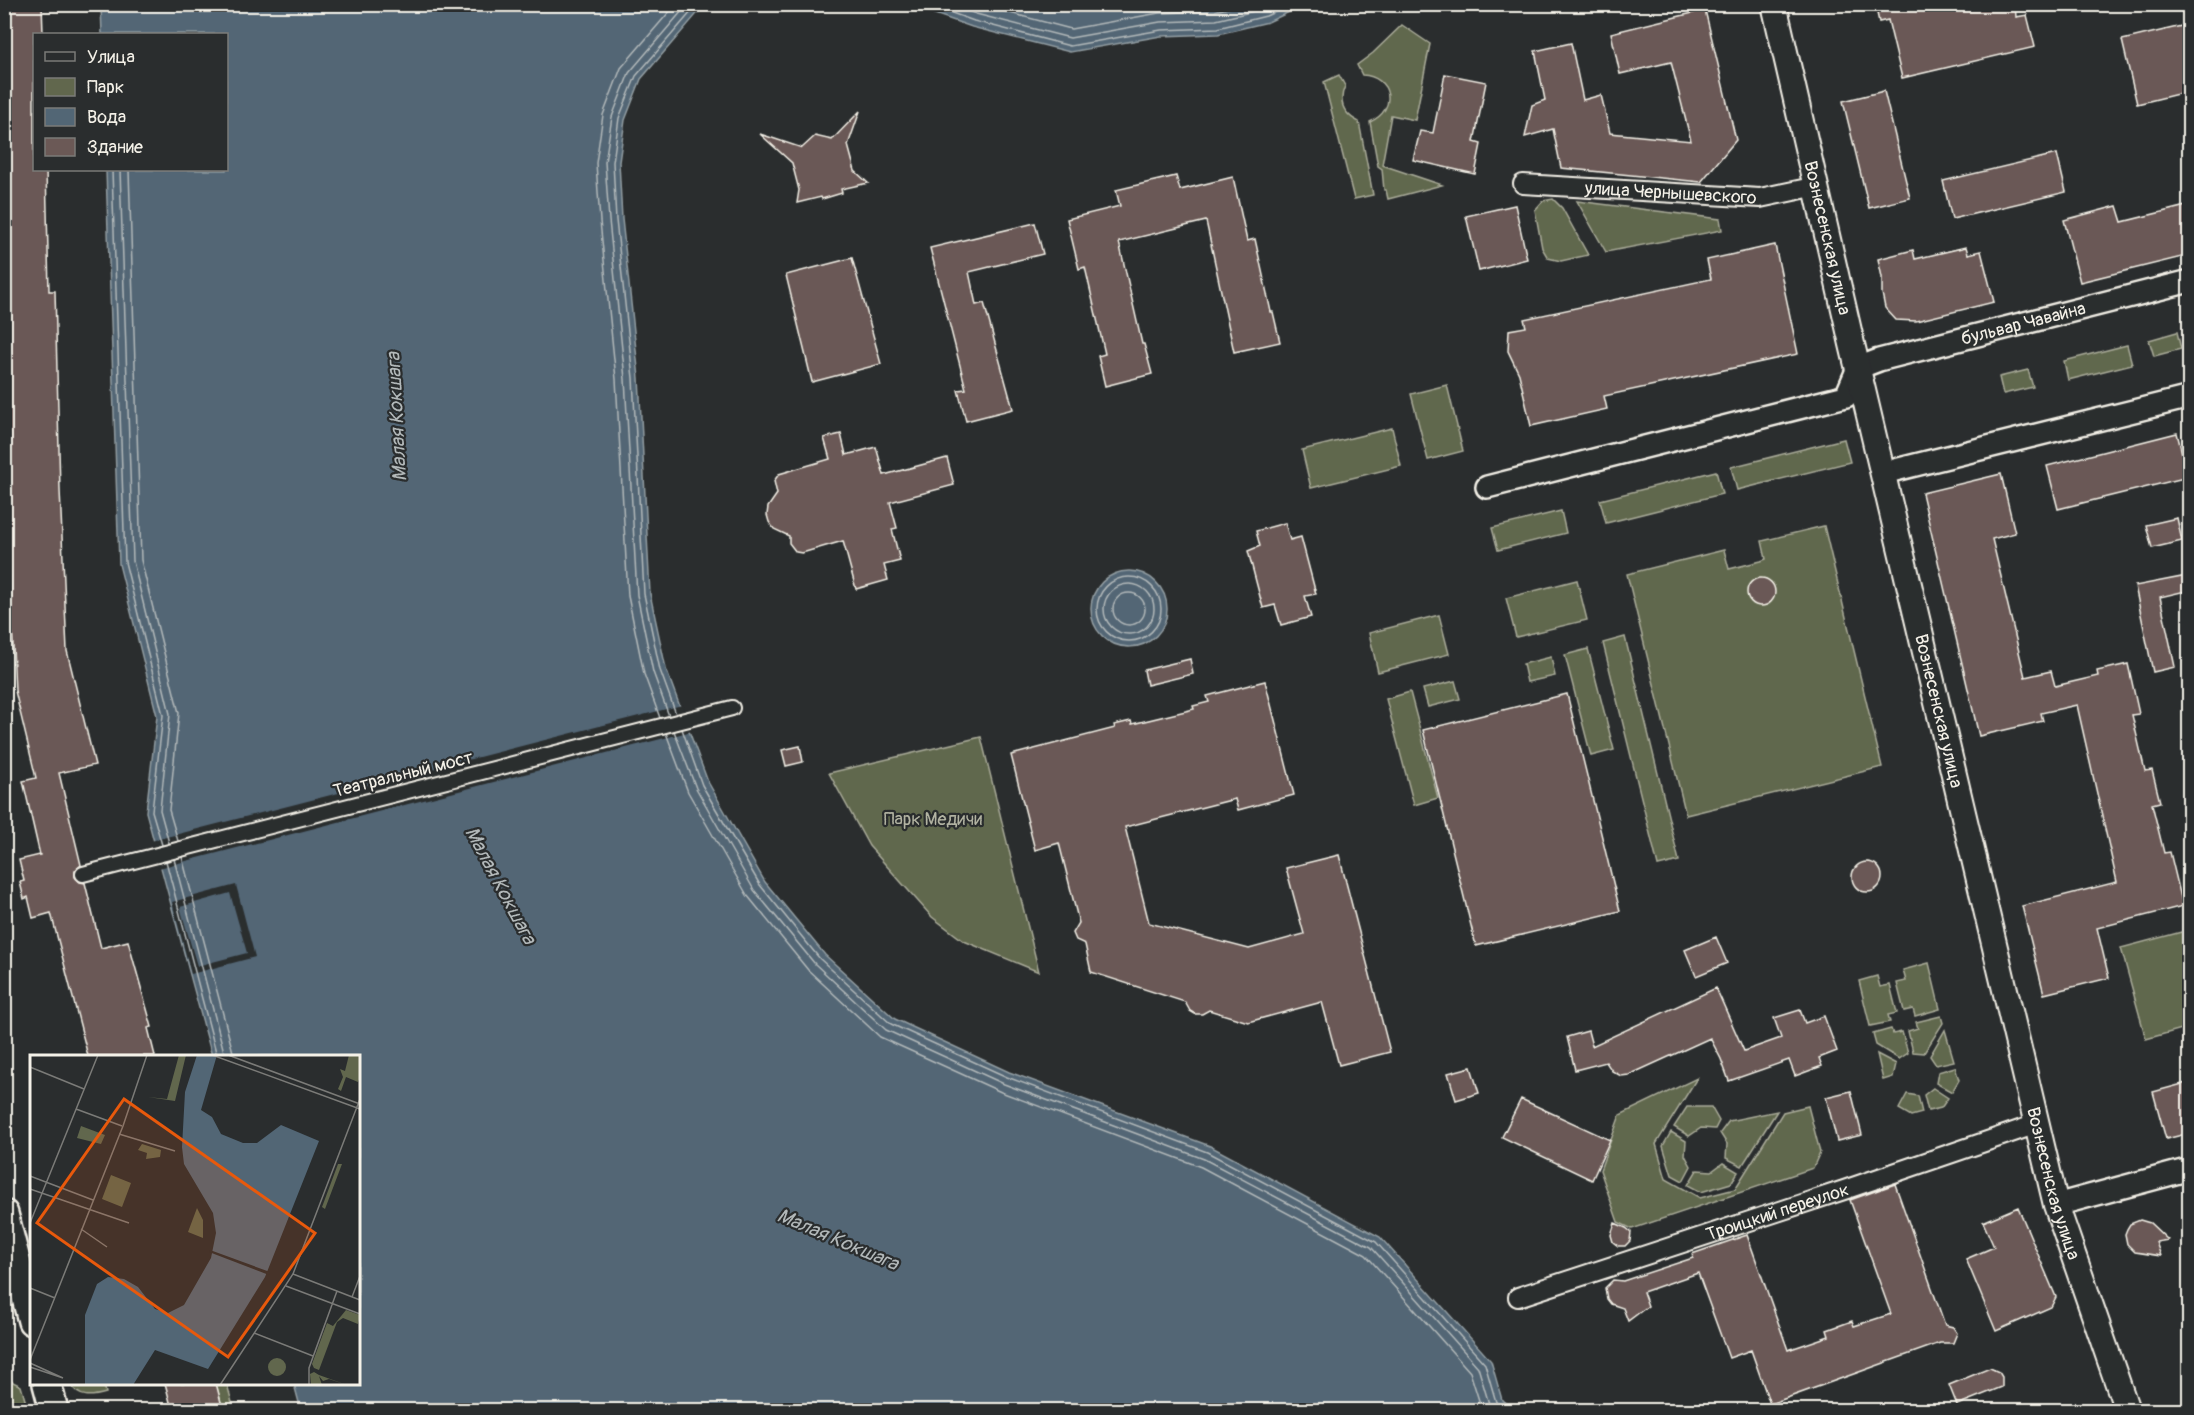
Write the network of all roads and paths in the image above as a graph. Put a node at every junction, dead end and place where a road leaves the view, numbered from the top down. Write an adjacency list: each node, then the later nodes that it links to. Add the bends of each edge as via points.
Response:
1 (1774, 4): 3 (main road, Вознесенская улица)
2 (1523, 184): 3 (street, улица Чернышевского, via 1760,198)
3 (1817, 186): 5 (main road, Вознесенская улица)
4 (2190, 281): 5 (street, бульвар Чавайна)
5 (1857, 368): 7 (main road, Вознесенская улица)
6 (2190, 397): 8 (street)
7 (1856, 402): 8 (main road, Вознесенская улица); 9 (street)
8 (1883, 472): 12 (main road, Вознесенская улица)
9 (1487, 487)
10 (732, 708): 11 (street, Театральный мост)
11 (83, 874)
12 (2037, 1124): 14 (main road, Вознесенская улица); 16 (street, Троицкий переулок)
13 (2190, 1169): 14 (street)
14 (2056, 1205): 20 (main road, Вознесенская улица)
15 (4, 1215): 17 (main road)
16 (1518, 1297)
17 (30, 1313)
18 (48, 1385): 19 (main road)
19 (54, 1410)
20 (2127, 1410)

